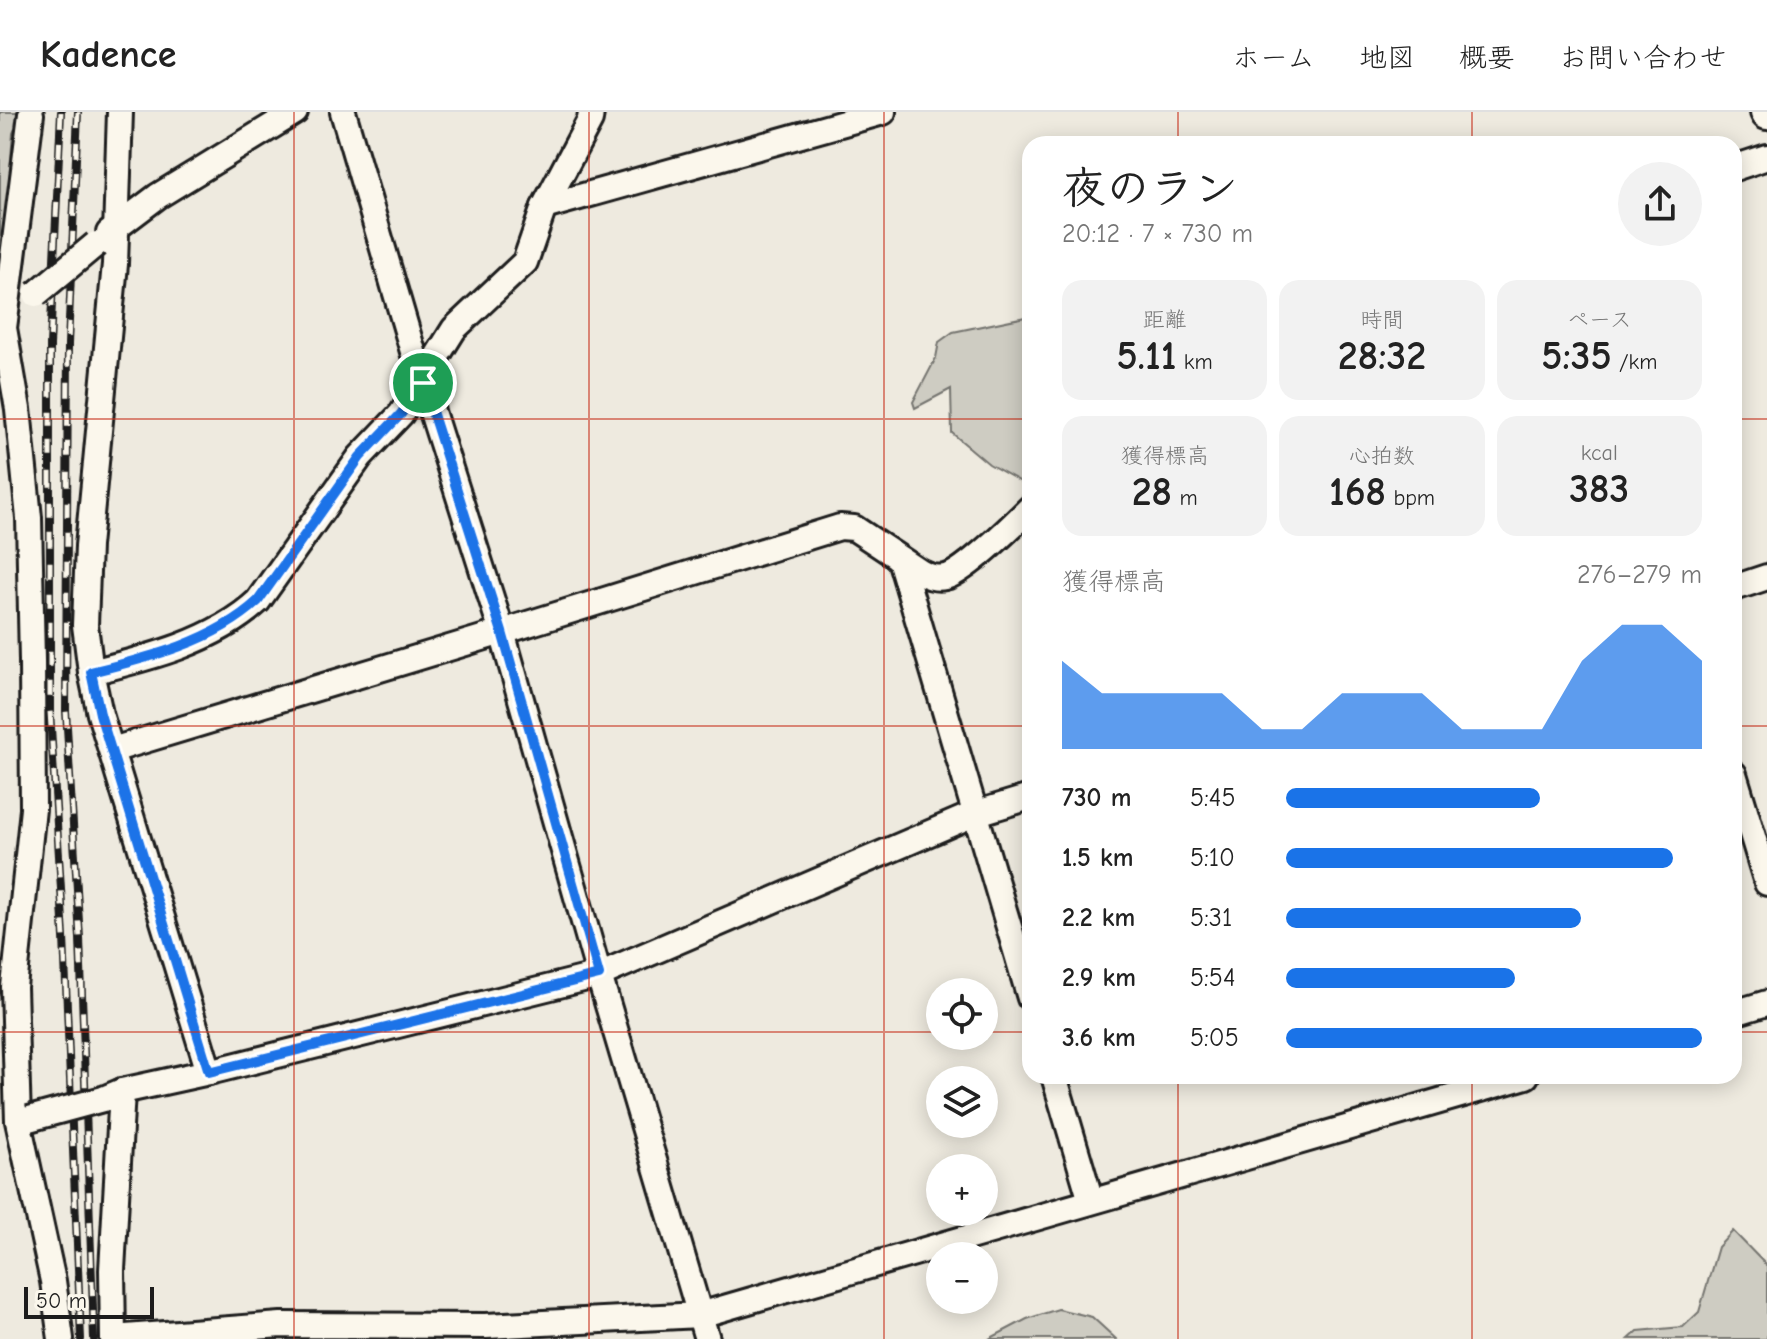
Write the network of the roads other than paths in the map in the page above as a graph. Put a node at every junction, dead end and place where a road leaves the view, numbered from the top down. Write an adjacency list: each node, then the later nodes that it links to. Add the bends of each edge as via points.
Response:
1 (120, 112): 10 (street)
2 (295, 112): 10 (street, via 158,196)
3 (343, 112): 12 (street)
4 (591, 112): 9 (street)
5 (883, 112): 9 (street)
6 (31, 114): 11 (street)
7 (1765, 157): 8 (street)
8 (1742, 165)
9 (544, 207): 12 (street, via 525,262 454,329)
10 (105, 236): 11 (street, bridge); 18 (street, via 115,264 88,546 85,625)
11 (2, 330): 32 (street, via 18,409 29,518 32,661 33,809 14,987)
12 (423, 383): 17 (street); 18 (street, via 360,457 245,613 168,653)
13 (1022, 515): 14 (street, via 945,578 930,577)
14 (900, 559): 17 (street, via 854,528 840,527); 22 (street)
15 (1767, 577): 16 (street)
16 (1742, 585)
17 (502, 632): 19 (street); 25 (street)
18 (91, 672): 19 (street)
19 (112, 750): 28 (street)
20 (1022, 799): 22 (street)
21 (1742, 800): 23 (street)
22 (974, 814): 24 (street); 25 (street)
23 (1767, 883)
24 (1022, 972)
25 (599, 975): 28 (street); 34 (street)
26 (1767, 1003): 27 (street)
27 (1742, 1011)
28 (209, 1072): 31 (street)
29 (1056, 1084): 33 (street)
30 (1498, 1084): 33 (street)
31 (113, 1095): 32 (street, bridge); 37 (street)
32 (15, 1122): 36 (street, via 53,1281)
33 (1091, 1201): 34 (street)
34 (700, 1315): 35 (street); 38 (street)
35 (482, 1332): 37 (street, via 281,1325)
36 (61, 1339)
37 (113, 1339)
38 (707, 1339)

